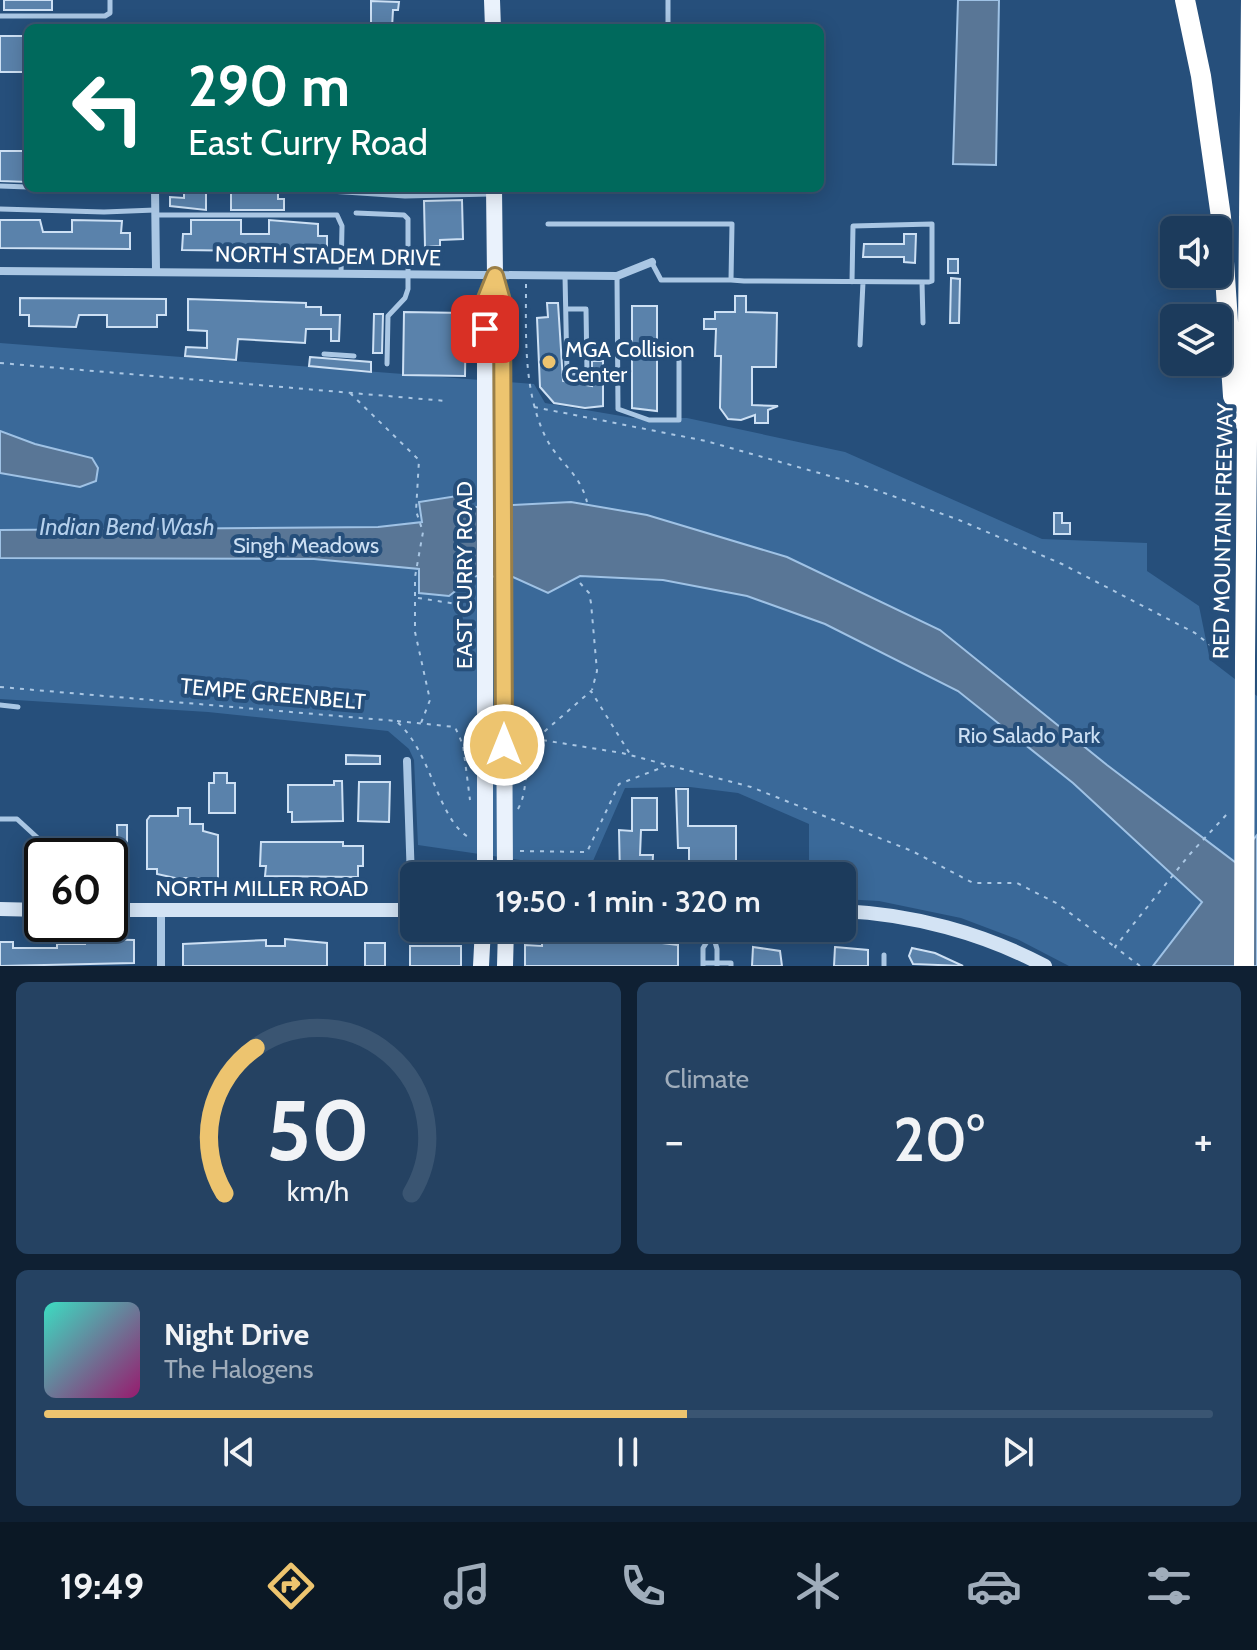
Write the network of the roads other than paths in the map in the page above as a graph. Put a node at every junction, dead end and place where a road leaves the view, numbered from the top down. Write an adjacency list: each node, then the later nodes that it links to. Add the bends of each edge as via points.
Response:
1 (110, 0): 6 (lane, via 105,16)
2 (492, 0): 7 (main road)
3 (668, 0): 8 (lane)
4 (1185, 0): 38 (highway, via 1221,217 1233,396)
5 (1251, 0): 38 (highway, RED MOUNTAIN FREEWAY)
6 (0, 16)
7 (493, 24)
8 (668, 24)
9 (0, 186): 10 (lane)
10 (24, 187)
11 (155, 192): 16 (street)
12 (345, 192): 13 (lane)
13 (476, 192)
14 (494, 192): 24 (main road, EAST CURRY ROAD)
15 (0, 209): 16 (lane)
16 (155, 212): 21 (street); 22 (lane, via 337,215 342,226)
17 (356, 213): 23 (lane, via 408,219)
18 (548, 224): 27 (lane, via 732,224)
19 (652, 262): 26 (street, NORTH STADEM DRIVE); 27 (lane, via 661,280)
20 (0, 271): 21 (street, NORTH STADEM DRIVE)
21 (156, 271): 22 (street, NORTH STADEM DRIVE)
22 (341, 274): 23 (street, NORTH STADEM DRIVE)
23 (408, 275): 24 (street, NORTH STADEM DRIVE); 37 (lane, via 405,298 388,316)
24 (495, 276): 25 (street, NORTH STADEM DRIVE); 39 (main road, EAST CURRY ROAD, via 502,301)
25 (565, 276): 26 (street, NORTH STADEM DRIVE); 31 (lane)
26 (617, 276): 34 (lane, via 622,413 679,420)
27 (731, 280): 28 (lane)
28 (852, 282): 29 (lane); 30 (lane, via 853,226 930,223 932,280)
29 (863, 282): 30 (lane); 33 (lane)
30 (922, 282): 32 (lane)
31 (566, 309): 31 (lane, via 567,373 587,373 586,309)
32 (923, 323)
33 (860, 345)
34 (679, 350)
35 (324, 354): 36 (lane)
36 (354, 356)
37 (387, 364)
38 (1249, 432): 67 (highway, RED MOUNTAIN FREEWAY, bridge, via 1239,662)
39 (495, 587): 46 (main road, EAST CURRY ROAD, via 486,607); 47 (main road, EAST CURRY ROAD)
40 (0, 705): 41 (lane)
41 (18, 707)
42 (407, 761): 45 (street)
43 (0, 819): 44 (lane, via 17,819)
44 (38, 838)
45 (411, 862)
46 (485, 862)
47 (505, 862)
48 (0, 909): 49 (street)
49 (24, 910)
50 (128, 910): 52 (street, NORTH MILLER ROAD)
51 (400, 910): 52 (street, NORTH MILLER ROAD)
52 (161, 911): 61 (street)
53 (856, 913): 66 (street, via 980,937)
54 (482, 942): 62 (main road)
55 (506, 942): 63 (main road)
56 (707, 942): 59 (lane)
57 (714, 942): 60 (lane)
58 (884, 955): 65 (lane)
59 (703, 965): 60 (lane)
60 (717, 965): 64 (lane)
61 (161, 966)
62 (481, 966)
63 (505, 966)
64 (731, 966)
65 (884, 966)
66 (1045, 966)
67 (1244, 966)

